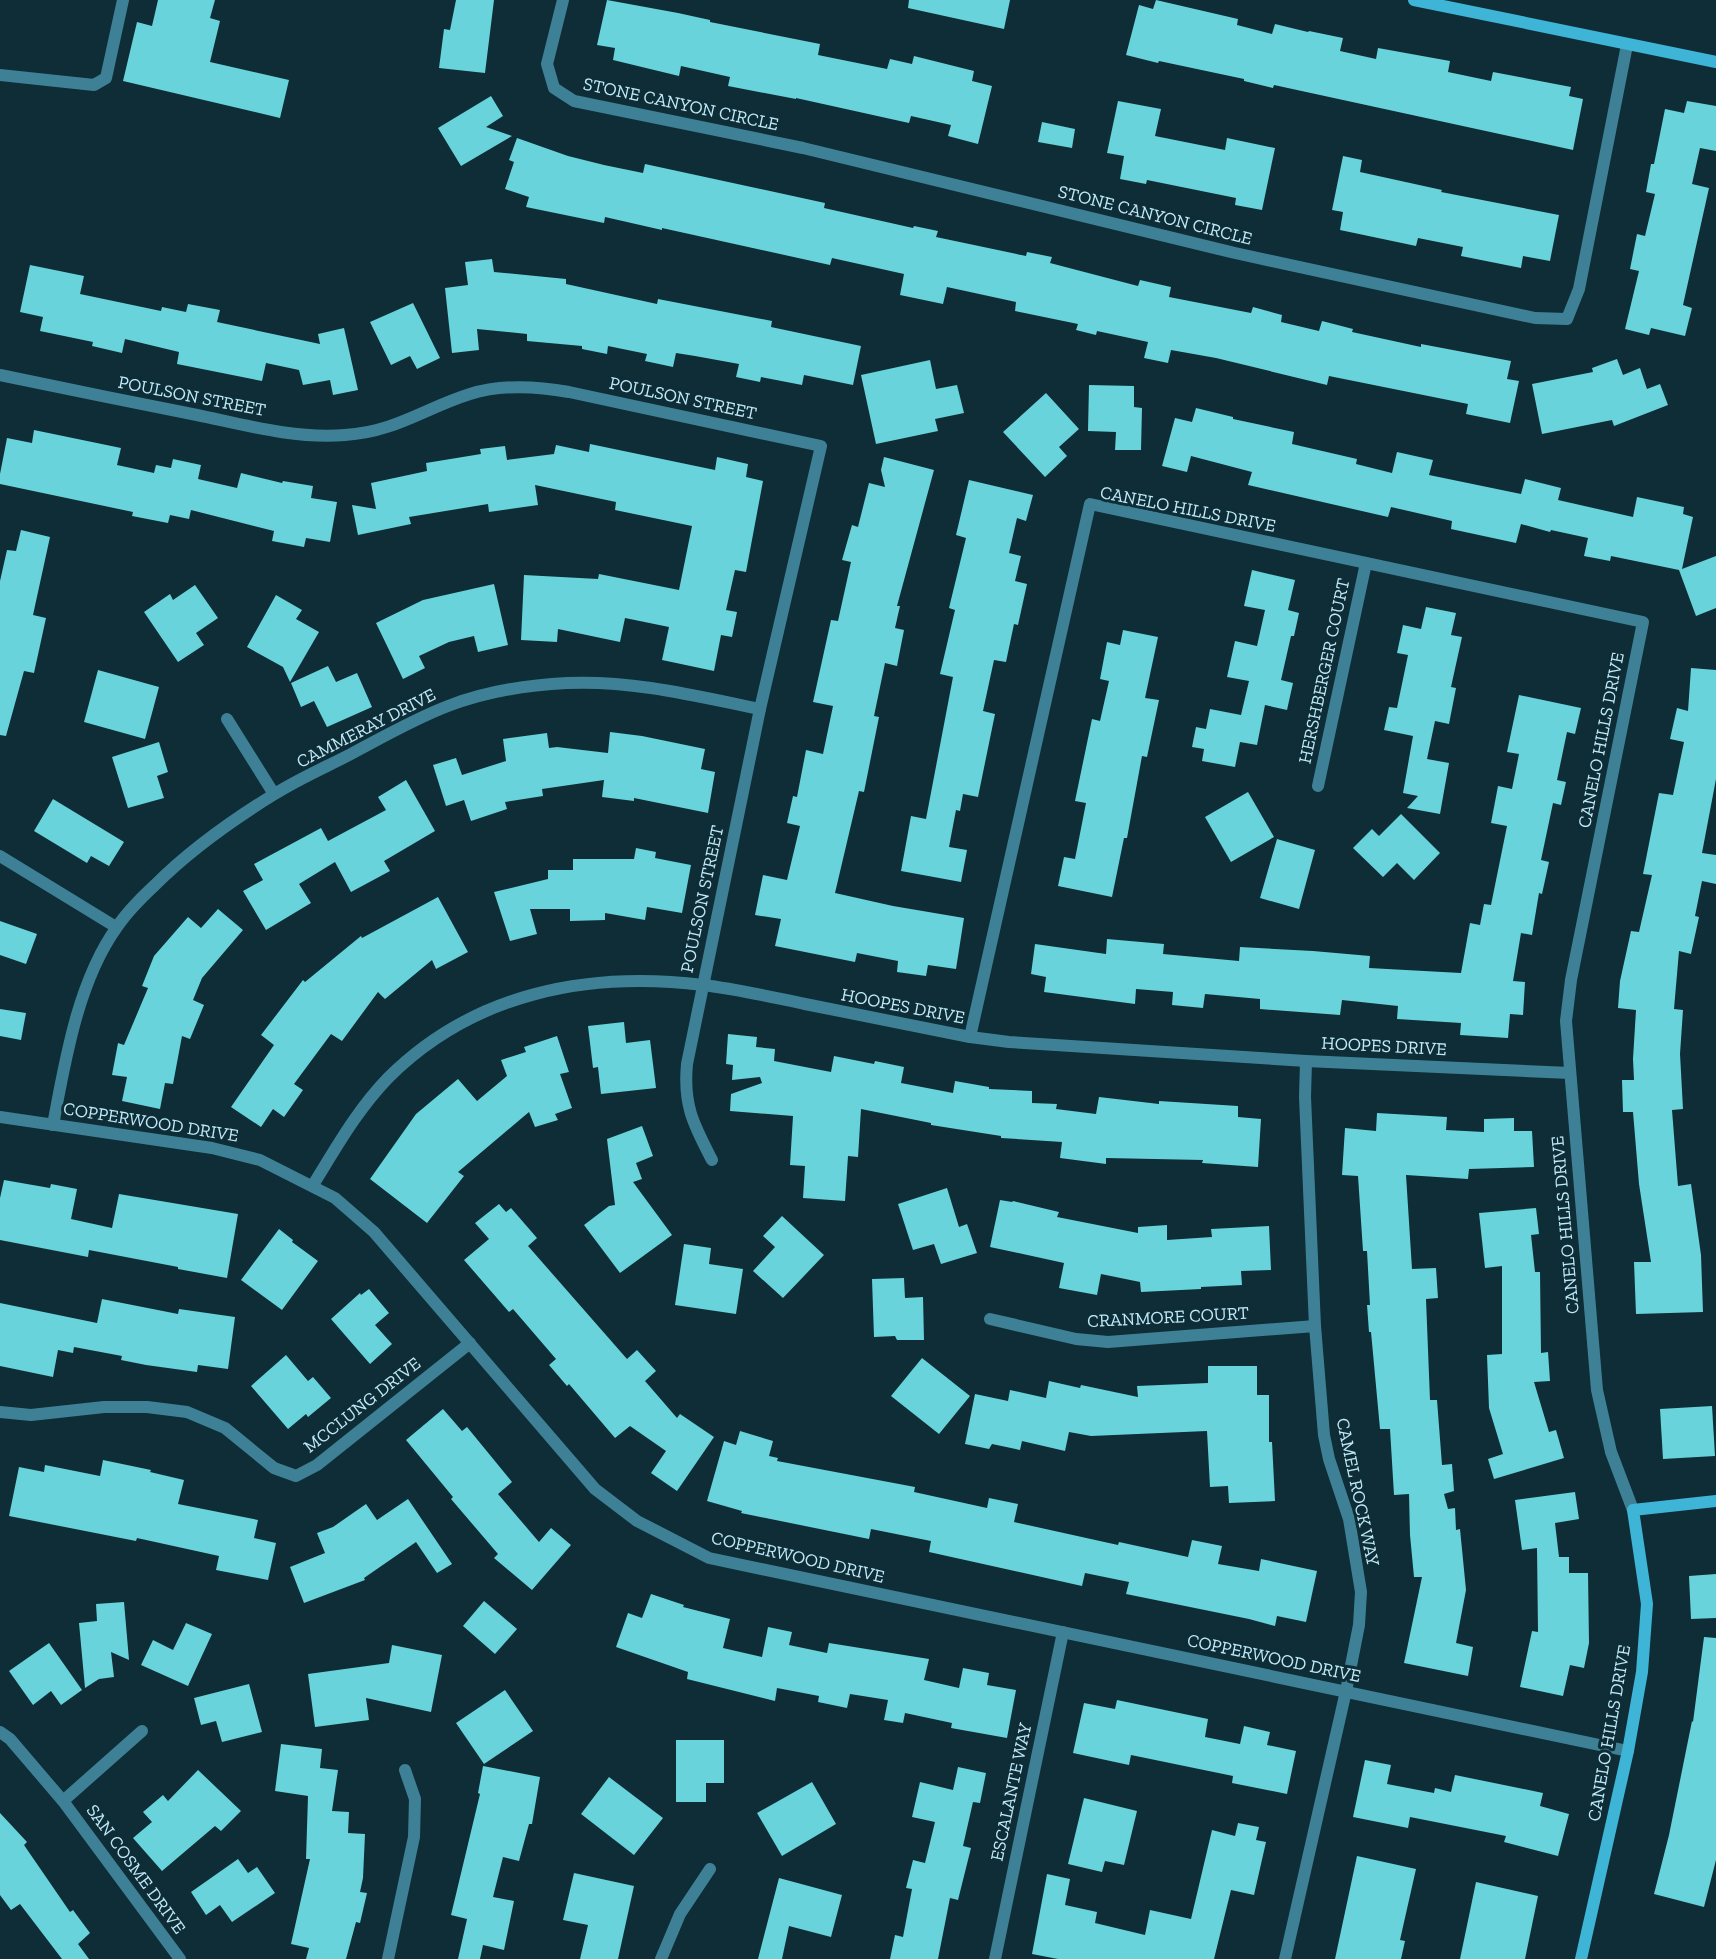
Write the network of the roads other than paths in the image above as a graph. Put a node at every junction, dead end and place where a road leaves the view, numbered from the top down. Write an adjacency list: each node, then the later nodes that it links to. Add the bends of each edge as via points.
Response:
1 (123, 0): 6 (street, via 106,78 94,85)
2 (563, 0): 4 (street, STONE CANYON CIRCLE, via 547,64 554,88 574,101 803,148 1235,253 1535,318 1567,318 1579,289)
3 (1414, 0): 4 (street)
4 (1627, 45): 5 (street)
5 (1716, 62)
6 (0, 75)
7 (0, 375): 9 (street, POULSON STREET, via 307,435 374,431 405,422 470,393 500,387 538,387 820,446)
8 (1366, 563): 11 (street, HERSHBERGER COURT); 16 (street, CANELO HILLS DRIVE, via 1090,504); 18 (street, CANELO HILLS DRIVE, via 1643,622 1571,980 1566,1021)
9 (760, 709): 12 (street, CAMMERAY DRIVE, via 607,683 564,683 488,694 408,723); 15 (street, POULSON STREET)
10 (227, 719): 12 (street)
11 (1318, 786)
12 (274, 794): 14 (street, CAMMERAY DRIVE, via 174,867)
13 (0, 856): 14 (street)
14 (117, 927): 20 (street, CAMMERAY DRIVE, via 83,998)
15 (703, 985): 16 (street, HOOPES DRIVE); 21 (street, POULSON STREET, via 687,1064 688,1106); 22 (street, HOOPES DRIVE, via 661,981 578,984 543,991 476,1016 445,1034 388,1078 354,1118)
16 (970, 1037): 17 (street, HOOPES DRIVE)
17 (1306, 1061): 18 (street, HOOPES DRIVE); 24 (street, CAMEL ROCK WAY)
18 (1570, 1073): 28 (street, CANELO HILLS DRIVE, via 1597,1390 1611,1452)
19 (0, 1117): 20 (street, COPPERWOOD DRIVE)
20 (53, 1125): 22 (street, COPPERWOOD DRIVE, via 212,1148 260,1160)
21 (712, 1160)
22 (313, 1185): 25 (street, COPPERWOOD DRIVE, via 335,1198 374,1232)
23 (990, 1319): 24 (street, CRANMORE COURT, via 1076,1339 1108,1342)
24 (1315, 1326): 30 (street, CAMEL ROCK WAY, via 1324,1436 1349,1519 1361,1592)
25 (470, 1343): 26 (street, MCCLUNG DRIVE, via 317,1465 296,1476 274,1468 225,1428 187,1412 104,1407 31,1415); 29 (street, COPPERWOOD DRIVE, via 595,1489 637,1521 679,1544 709,1558)
26 (0, 1412)
27 (1716, 1501): 28 (street)
28 (1633, 1510): 33 (street, CANELO HILLS DRIVE, via 1647,1604 1642,1672)
29 (1063, 1632): 30 (street, COPPERWOOD DRIVE); 40 (street, ESCALANTE WAY)
30 (1346, 1691): 33 (street, COPPERWOOD DRIVE); 41 (street, CAMEL ROCK WAY)
31 (0, 1731): 35 (street, SAN COSME DRIVE)
32 (142, 1731): 35 (street, SAN COSME DRIVE)
33 (1628, 1752): 42 (street, CANELO HILLS DRIVE)
34 (405, 1770): 38 (street, via 415,1799 414,1837)
35 (63, 1801): 37 (street, SAN COSME DRIVE)
36 (710, 1869): 39 (street, via 680,1914)
37 (180, 1959)
38 (388, 1959)
39 (662, 1959)
40 (995, 1959)
41 (1285, 1959)
42 (1581, 1959)

